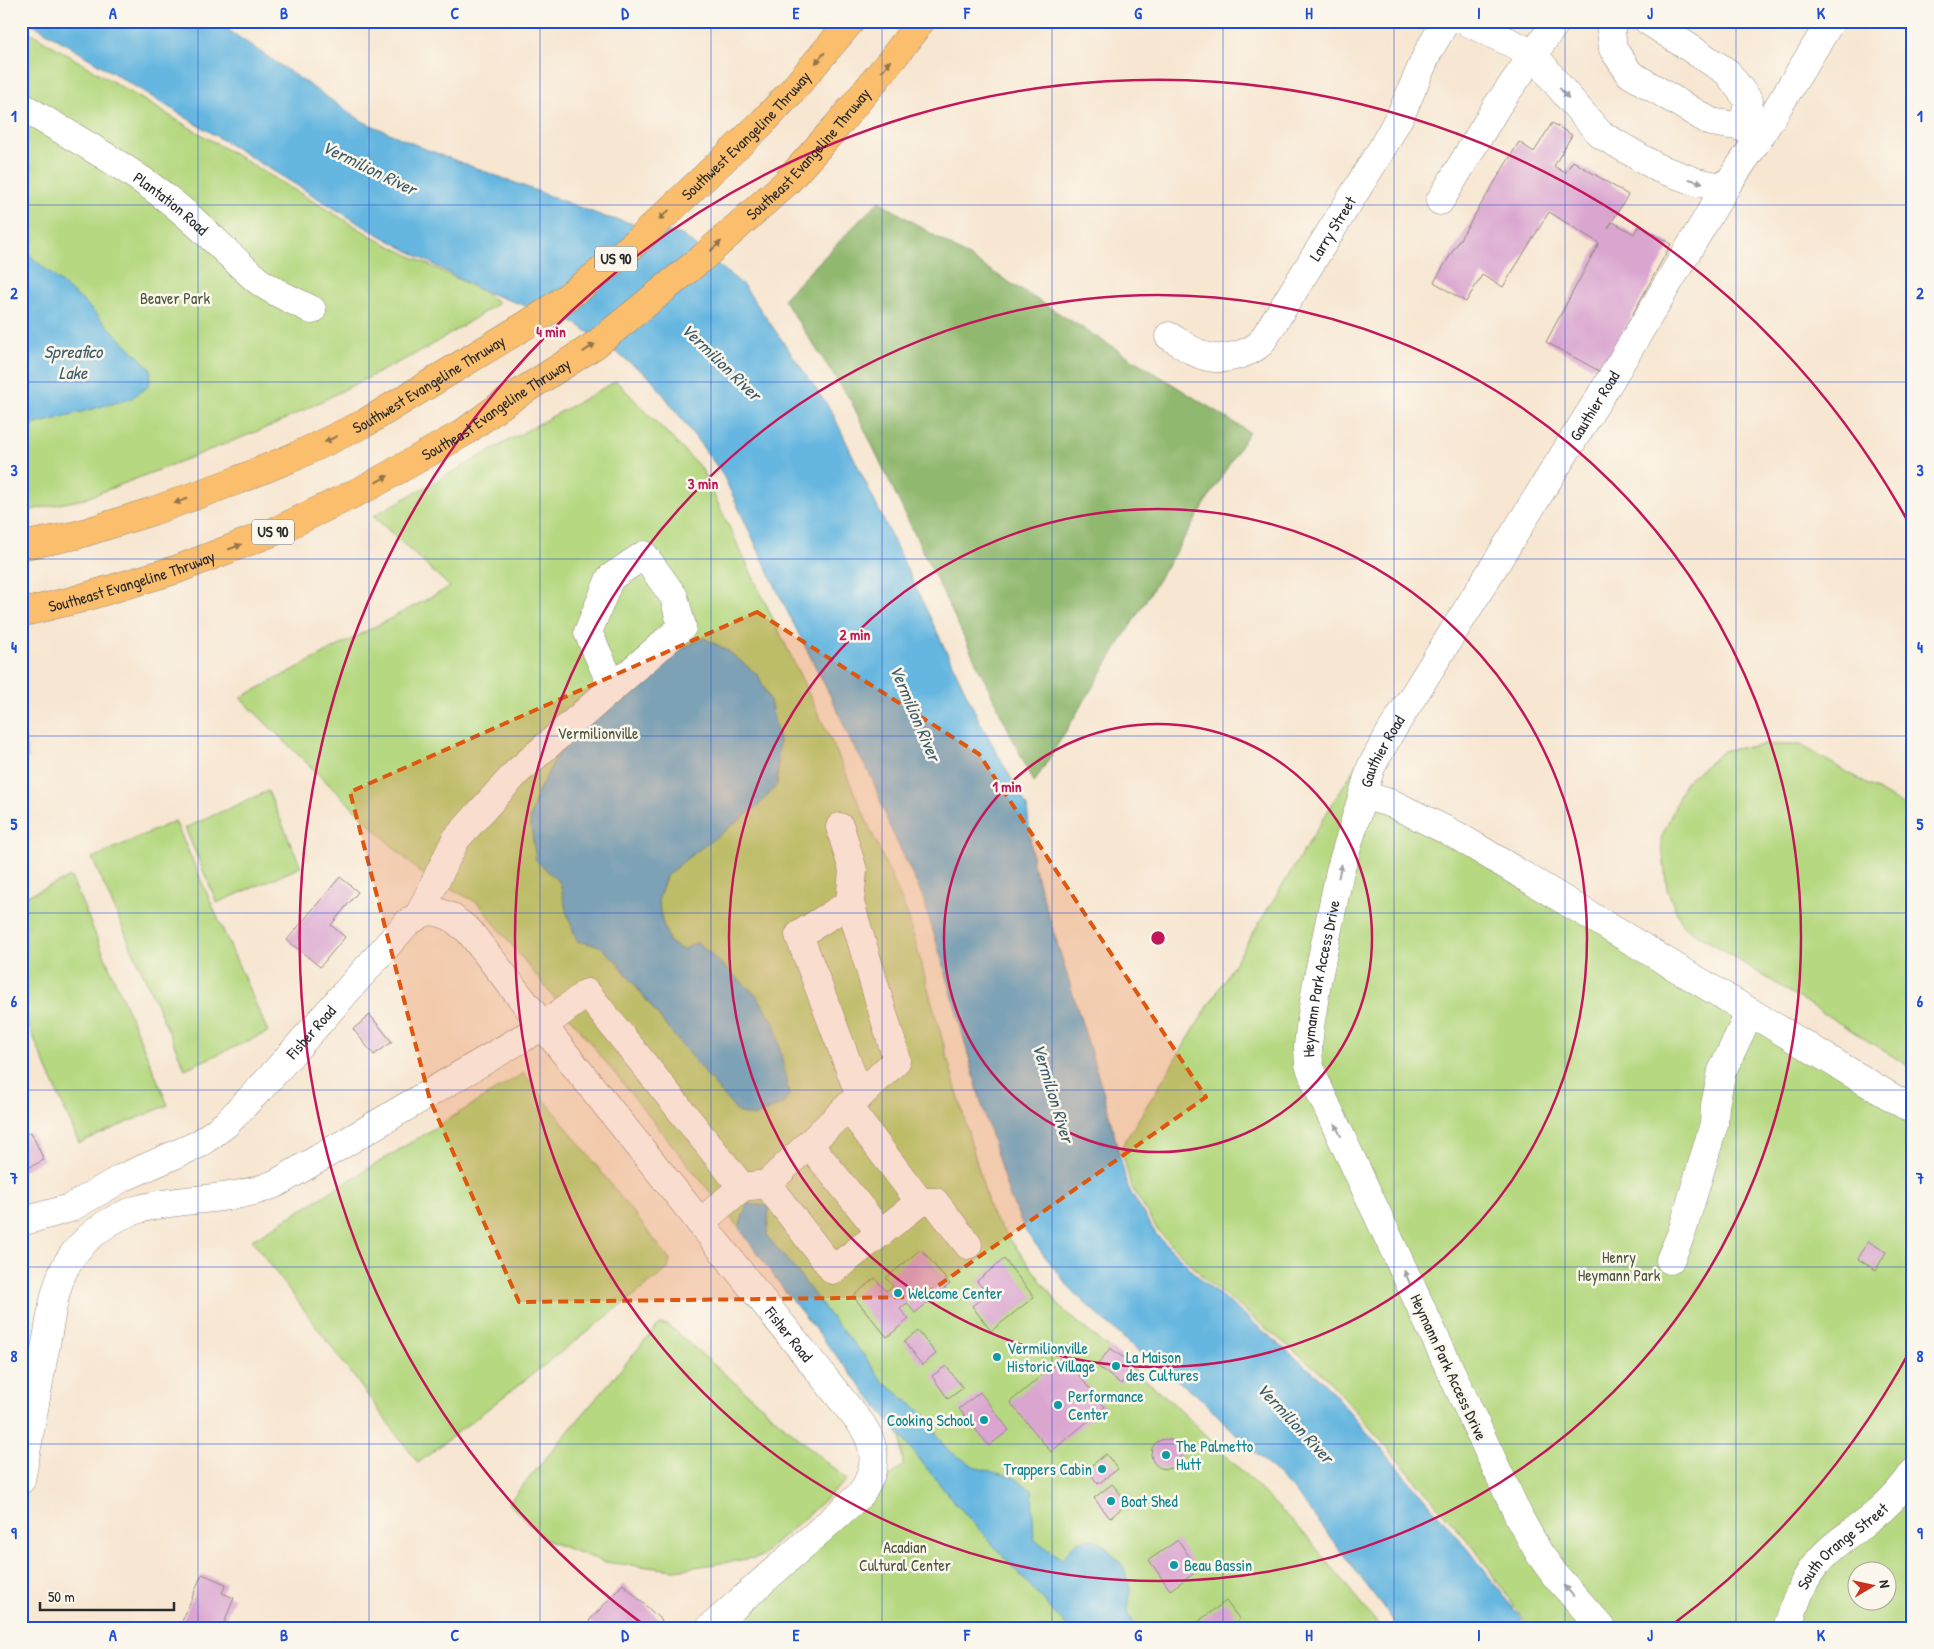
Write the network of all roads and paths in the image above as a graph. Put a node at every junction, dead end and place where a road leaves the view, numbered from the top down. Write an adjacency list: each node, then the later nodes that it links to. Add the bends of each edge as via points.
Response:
1 (851, 21): 16 (highway, Southwest Evangeline Thruway / US 90, one-way to 16, via 763,122 635,243 544,314 365,423 238,480 76,535)
2 (921, 21): 17 (highway, Southeast Evangeline Thruway / US 90, one-way to 2, via 162,574 278,530 370,486 463,433 595,345 702,259 786,183 836,127)
3 (1446, 21): 15 (street, Larry Street, via 1380,152 1260,343 1242,354 1210,358)
4 (1465, 21): 9 (street)
5 (1557, 21): 9 (street)
6 (1610, 21): 11 (street, via 1613,49 1630,74 1711,122)
7 (1648, 21): 11 (street, via 1727,72 1749,101)
8 (1831, 21): 11 (street, Gauthier Road)
9 (1534, 54): 12 (street, one-way to 12, via 1600,134 1658,168); 13 (street, via 1497,106)
10 (21, 106): 14 (street, Plantation Road, via 167,199 256,279)
11 (1751, 132): 12 (street, Gauthier Road)
12 (1725, 188): 19 (street, Gauthier Road, via 1390,733 1371,767)
13 (1440, 201)
14 (312, 310)
15 (1169, 336)
16 (21, 546)
17 (21, 613)
18 (613, 688): 22 (street, via 517,772 456,838)
19 (1363, 795): 23 (street, via 1393,804 1456,835); 40 (street, Heymann Park Access Drive, one-way to 19, via 1555,1575 1520,1519 1325,1103 1310,1064 1308,1047 1317,982 1340,871)
20 (840, 827): 21 (street, via 853,870)
21 (850, 903): 25 (street, via 898,1060); 25 (street, via 799,934)
22 (419, 915): 24 (street, Fisher Road, via 442,913 469,931); 30 (street, Fisher Road, via 407,923 226,1124 200,1144 122,1178)
23 (1750, 1012): 26 (street); 36 (street, via 1722,1071 1714,1124 1682,1232)
24 (543, 1026): 28 (street, via 588,993); 32 (street, Fisher Road); 34 (street, via 260,1191 136,1210 114,1220)
25 (854, 1101): 27 (street); 29 (street)
26 (1913, 1110)
27 (809, 1144): 28 (street); 33 (street)
28 (755, 1185): 32 (street); 33 (street, via 833,1270)
29 (920, 1202): 33 (street); 35 (street, via 935,1202)
30 (70, 1208): 31 (street, Fisher Road); 34 (street)
31 (21, 1222)
32 (700, 1223): 39 (street, Fisher Road, via 862,1425 874,1454 872,1474 862,1494)
33 (881, 1233)
34 (90, 1237): 38 (street, via 68,1262 55,1296)
35 (968, 1245)
36 (1670, 1260)
37 (1913, 1473): 41 (street, South Orange Street, via 1889,1501 1817,1562 1803,1582)
38 (21, 1480)
39 (710, 1628)
40 (1602, 1628)
41 (1787, 1628)

